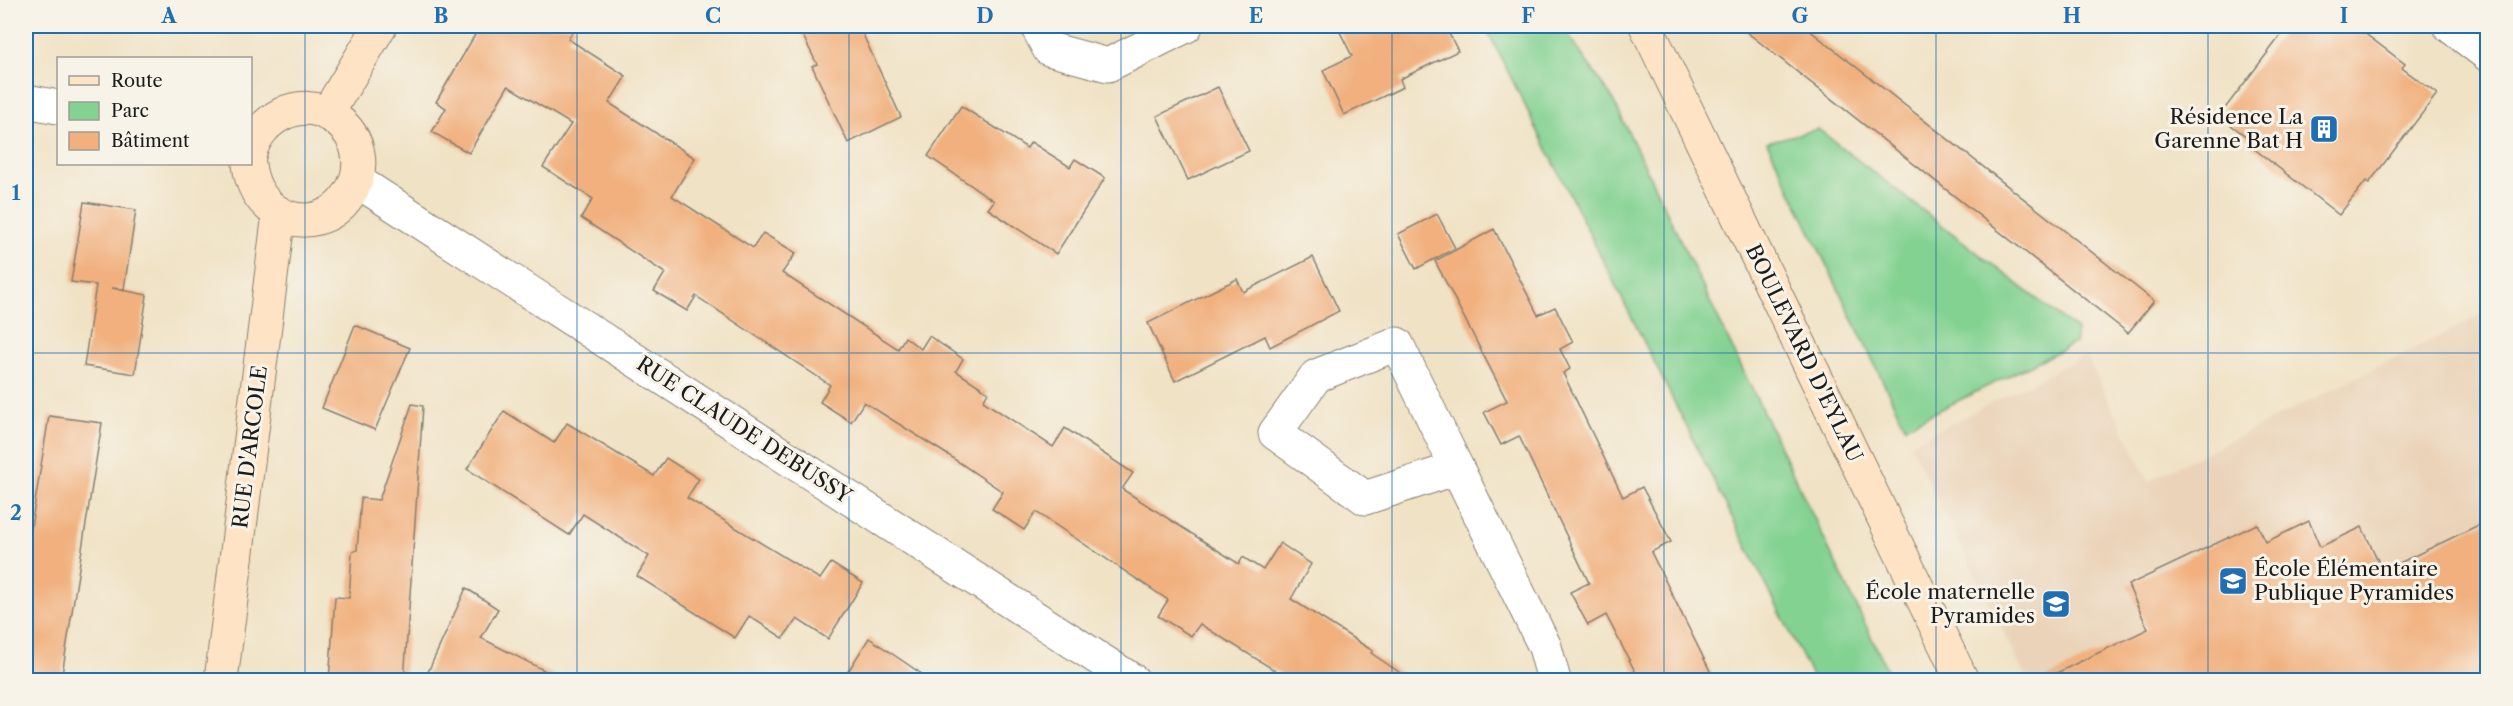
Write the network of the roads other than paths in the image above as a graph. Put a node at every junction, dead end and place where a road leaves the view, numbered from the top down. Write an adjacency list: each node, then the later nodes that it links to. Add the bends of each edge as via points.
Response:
1 (380, 26): 9 (main road)
2 (1037, 26): 3 (street, via 1049,49 1108,65)
3 (1186, 26)
4 (1646, 26): 18 (main road, BOULEVARD D'EYLAU)
5 (2450, 26): 6 (street)
6 (2487, 55)
7 (26, 101): 8 (street)
8 (57, 108)
9 (327, 114): 10 (main road, via 310,109 276,116 262,128); 12 (main road, via 340,122 354,142 360,165)
10 (252, 149)
11 (250, 165): 13 (main road, via 256,191)
12 (357, 181): 13 (main road, via 350,195 326,215 310,219); 16 (street, RUE CLAUDE DEBUSSY)
13 (279, 213): 15 (main road, RUE D'ARCOLE)
14 (1456, 468): 14 (street, via 1397,344 1316,376 1275,433 1365,498); 17 (street, via 1545,647)
15 (221, 681)
16 (1131, 681)
17 (1554, 681)
18 (1962, 681)

